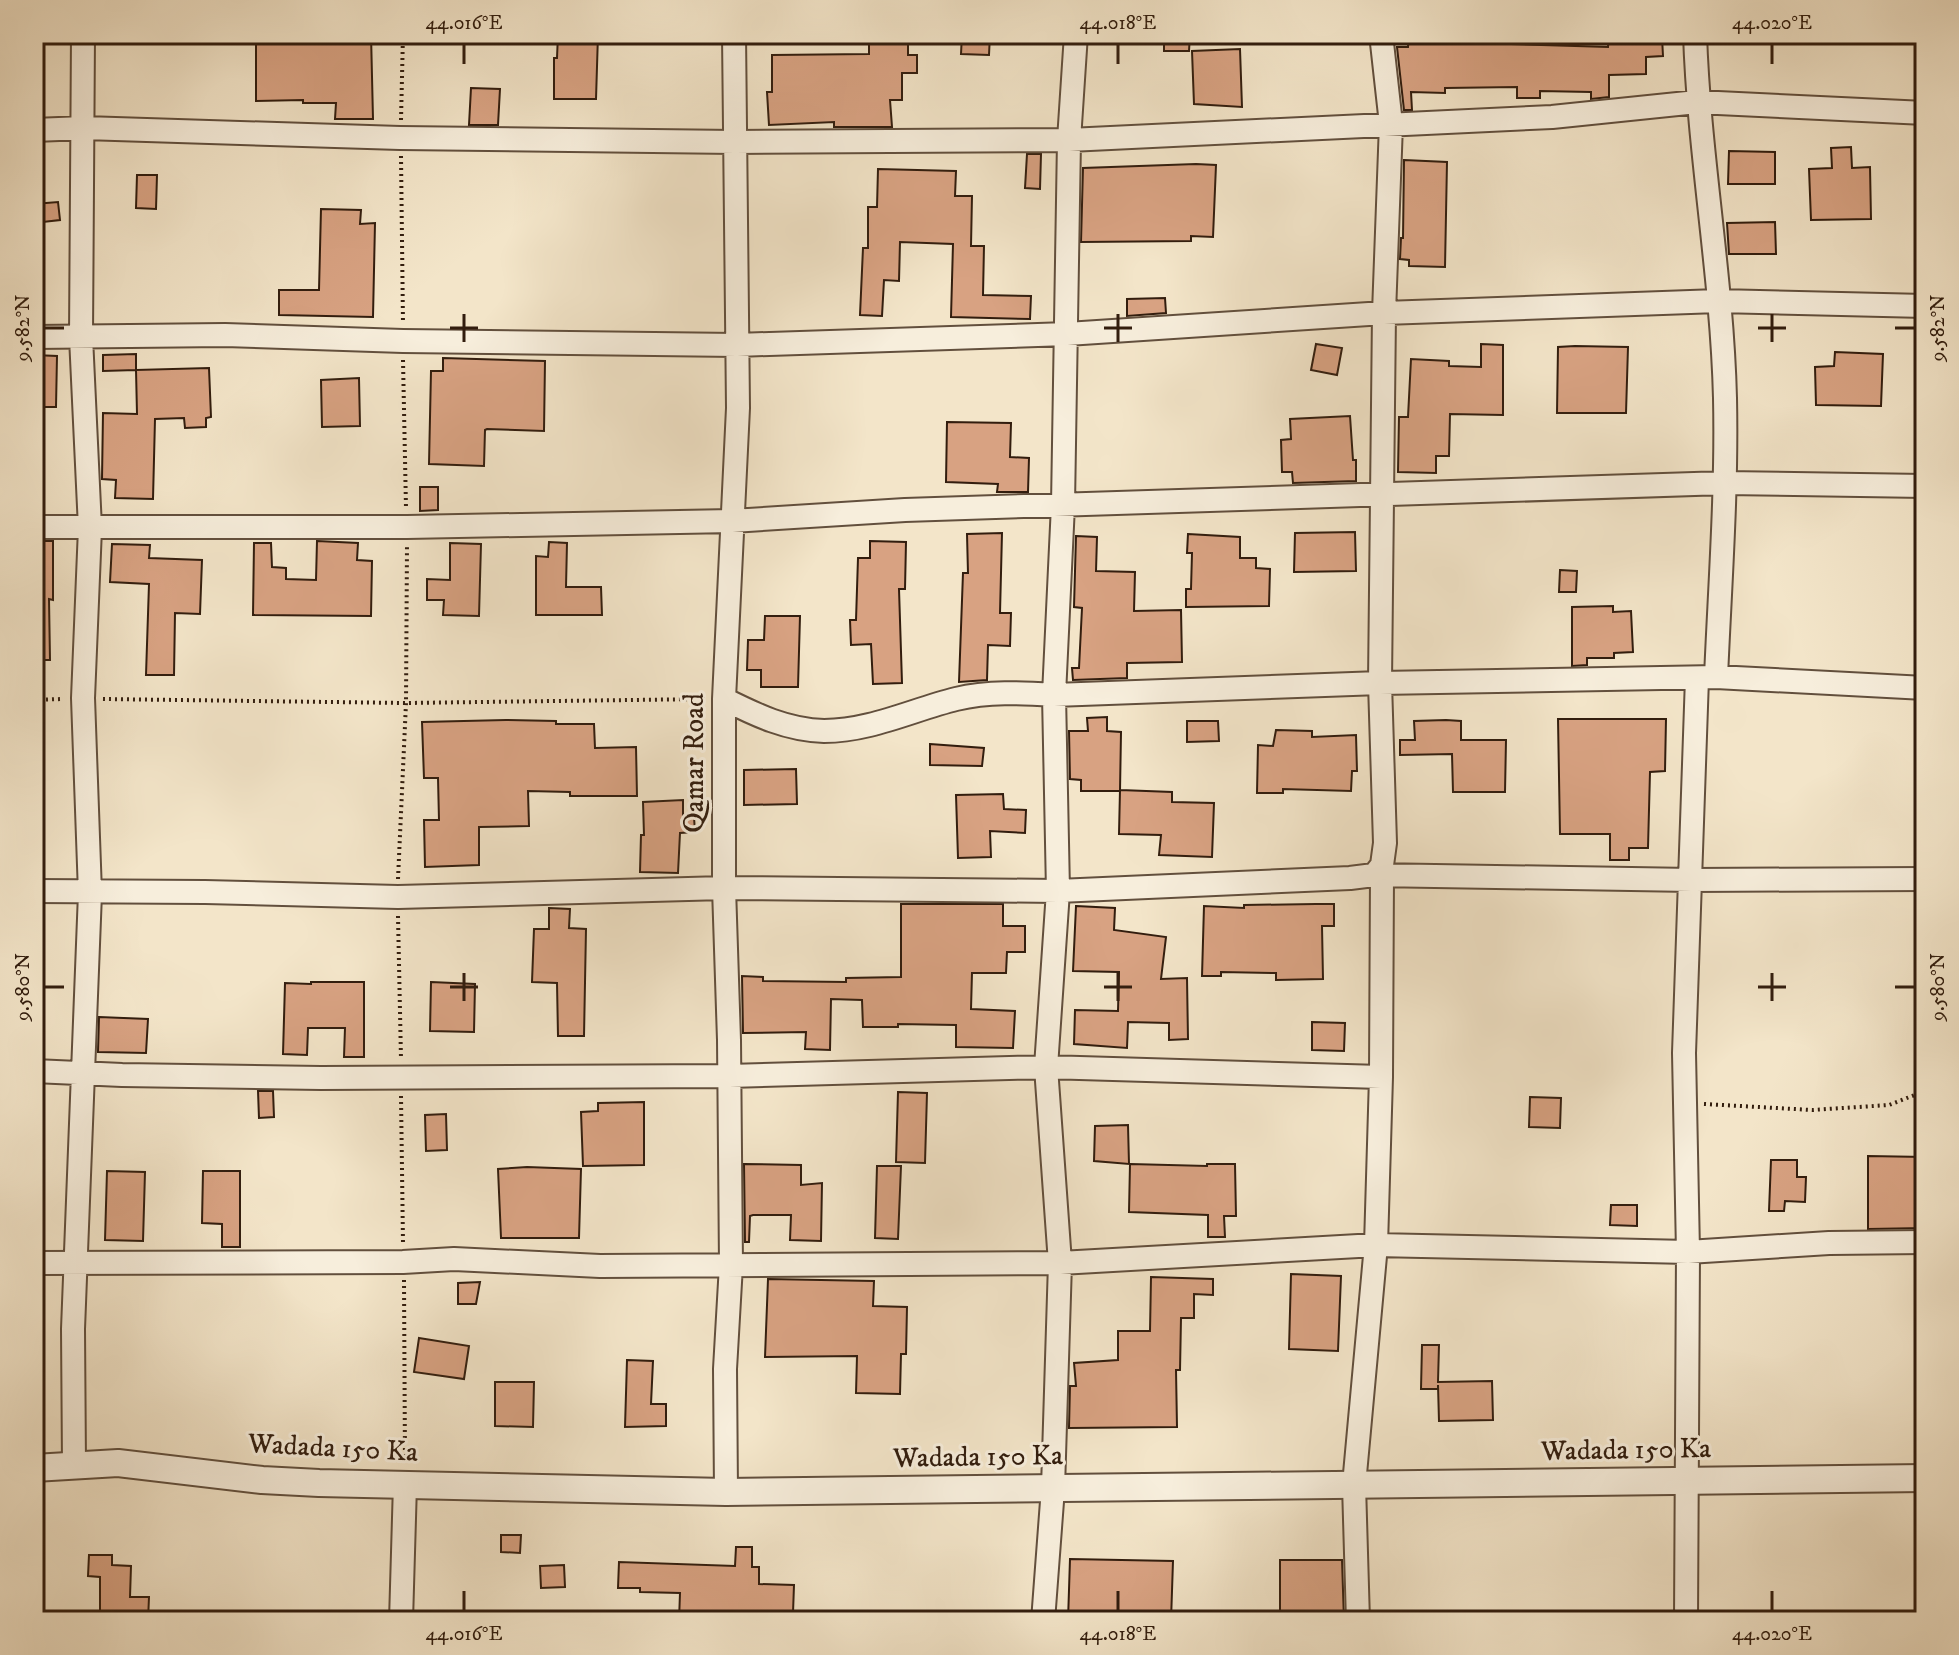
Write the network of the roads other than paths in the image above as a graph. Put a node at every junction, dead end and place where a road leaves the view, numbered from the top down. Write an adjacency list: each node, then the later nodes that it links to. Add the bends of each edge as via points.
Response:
1 (83, 34): 9 (street)
2 (734, 34): 12 (street, Qamar Road)
3 (1076, 34): 11 (street)
4 (1381, 34): 8 (street)
5 (1695, 34): 6 (street)
6 (1697, 102): 7 (street); 8 (street, via 1552,117); 13 (street)
7 (1925, 113)
8 (1391, 124): 11 (street); 15 (street)
9 (84, 128): 10 (street); 12 (street); 18 (street)
10 (34, 130)
11 (1069, 140): 12 (street); 16 (street)
12 (735, 142): 19 (street, Qamar Road)
13 (1718, 301): 14 (street); 15 (street); 20 (street)
14 (1925, 306)
15 (1384, 313): 16 (street); 22 (street)
16 (1067, 334): 19 (street); 23 (street)
17 (34, 337): 18 (street)
18 (81, 337): 19 (street); 26 (street)
19 (737, 345): 24 (street, Qamar Road)
20 (1725, 483): 21 (street); 22 (street); 27 (street)
21 (1925, 486)
22 (1383, 494): 23 (street); 28 (street)
23 (1063, 505): 24 (street); 30 (street)
24 (732, 521): 26 (street); 31 (street, Qamar Road)
25 (34, 527): 26 (street)
26 (90, 528): 38 (street, via 83,698)
27 (1706, 677): 28 (street); 29 (street); 34 (street)
28 (1380, 683): 30 (street); 32 (street, via 1385,843)
29 (1925, 688)
30 (1054, 695): 31 (street, via 1006,692 959,699 867,727 823,731 771,723); 37 (street)
31 (724, 699): 35 (street, Qamar Road)
32 (1378, 875): 34 (street); 37 (street); 43 (street)
33 (1925, 879): 34 (street)
34 (1692, 880): 46 (street, via 1684,1053)
35 (724, 888): 37 (street); 38 (street, via 398,897); 42 (street, Qamar Road)
36 (34, 891): 38 (street)
37 (1058, 891): 39 (street)
38 (90, 893): 41 (street)
39 (1046, 1067): 42 (street); 43 (street); 49 (street)
40 (34, 1071): 41 (street)
41 (82, 1072): 42 (street); 48 (street)
42 (729, 1076): 50 (street, Qamar Road)
43 (1381, 1077): 45 (street)
44 (1925, 1242): 46 (street)
45 (1376, 1245): 46 (street); 49 (street); 56 (street)
46 (1688, 1252): 54 (street)
47 (34, 1263): 48 (street)
48 (75, 1263): 50 (street, via 454,1259); 51 (street)
49 (1060, 1263): 50 (street); 57 (street)
50 (731, 1265): 58 (street, Qamar Road)
51 (74, 1465): 52 (street, Wadada 150 Ka); 55 (street, Wadada 150 Ka, via 118,1463 262,1480)
52 (34, 1468)
53 (1925, 1478): 54 (street, Wadada 150 Ka)
54 (1688, 1481): 56 (street, Wadada 150 Ka); 62 (street)
55 (405, 1484): 58 (street, Wadada 150 Ka); 59 (street)
56 (1354, 1485): 57 (street, Wadada 150 Ka); 61 (street)
57 (1053, 1488): 58 (street, Wadada 150 Ka); 60 (street)
58 (726, 1492)
59 (401, 1621)
60 (1043, 1621)
61 (1358, 1621)
62 (1686, 1621)

